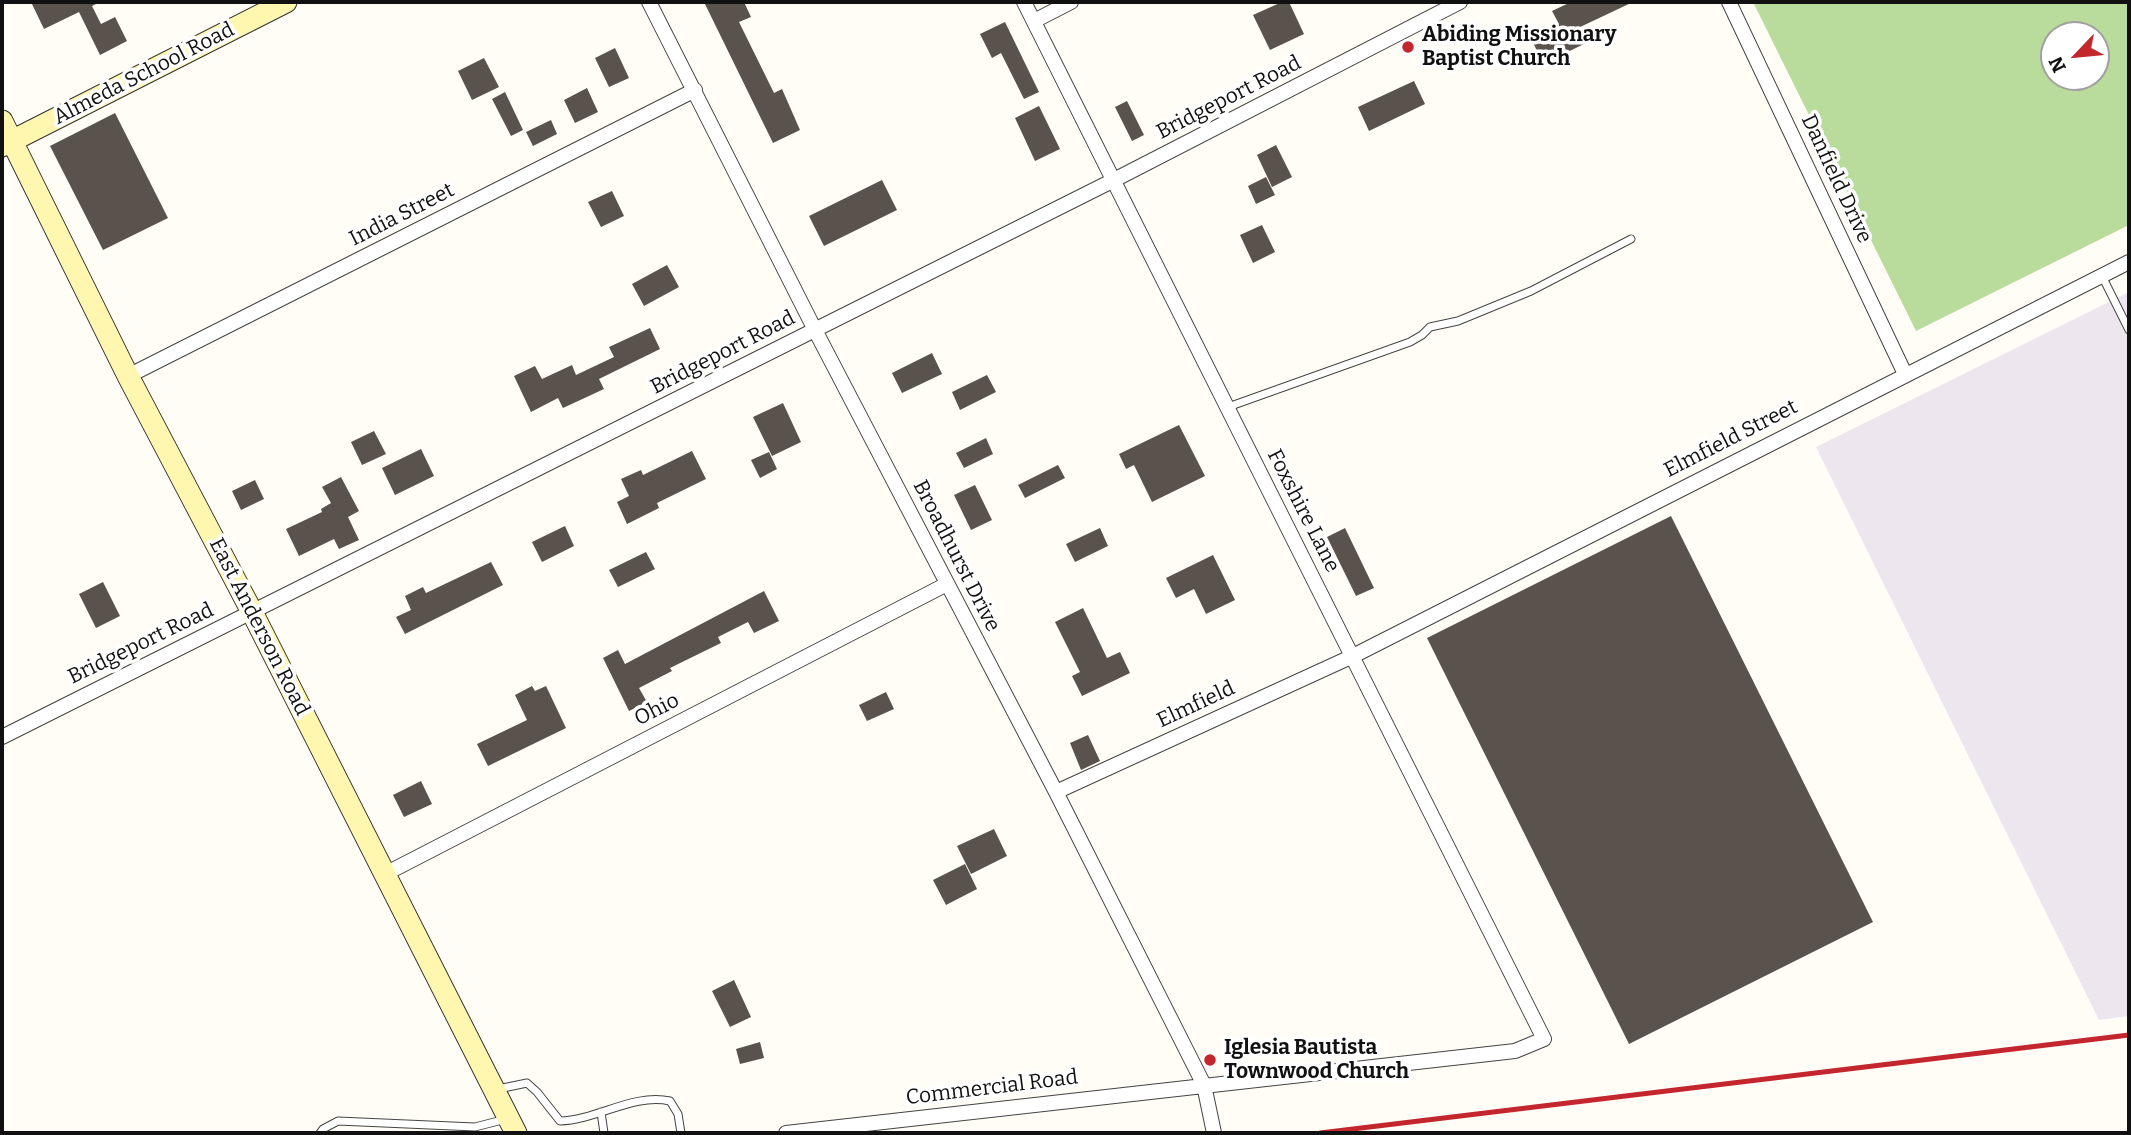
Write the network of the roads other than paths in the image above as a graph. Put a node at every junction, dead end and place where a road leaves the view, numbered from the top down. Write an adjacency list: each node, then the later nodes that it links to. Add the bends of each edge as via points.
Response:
1 (286, 2): 10 (street, Almeda School Road)
2 (649, 2): 8 (street, Broadhurst Drive)
3 (1024, 2): 7 (street, Foxshire Lane)
4 (1071, 2): 7 (street)
5 (1460, 2): 11 (street, Bridgeport Road)
6 (1729, 2): 17 (street, Danfield Drive)
7 (1034, 21): 11 (street, Foxshire Lane)
8 (695, 90): 15 (street, Broadhurst Drive); 18 (street, India Street)
9 (2, 121): 10 (street, East Anderson Road)
10 (7, 143): 18 (street, East Anderson Road)
11 (1114, 180): 15 (street, Bridgeport Road); 19 (street, Foxshire Lane)
12 (1630, 239): 19 (lane, via 1490,309 1430,327 1410,341)
13 (2129, 262): 14 (street, Elmfield Street)
14 (2102, 276): 16 (lane); 17 (street, Elmfield Street)
15 (815, 330): 20 (street, Broadhurst Drive); 21 (street, Bridgeport Road)
16 (2129, 330)
17 (1905, 374): 22 (street, Elmfield Street)
18 (128, 376): 21 (street, East Anderson Road)
19 (1228, 407): 22 (street, Foxshire Lane)
20 (947, 584): 24 (street, Broadhurst Drive); 25 (street, Ohio)
21 (252, 612): 23 (street, Bridgeport Road); 25 (street, East Anderson Road)
22 (1353, 656): 24 (street, Elmfield); 26 (street, Foxshire Lane)
23 (2, 737)
24 (1056, 792): 27 (street, Broadhurst Drive)
25 (386, 874): 28 (street, East Anderson Road)
26 (1544, 1039): 27 (street, Commercial Road, via 1515,1051)
27 (1204, 1085): 34 (street, Commercial Road); 35 (street, Broadhurst Drive)
28 (494, 1090): 29 (lane, via 527,1083 560,1121); 30 (street, East Anderson Road)
29 (600, 1112): 32 (lane); 33 (lane, via 658,1099 670,1101)
30 (512, 1126): 31 (lane, via 338,1121)
31 (320, 1133)
32 (604, 1133)
33 (681, 1133)
34 (786, 1133)
35 (1214, 1133)

